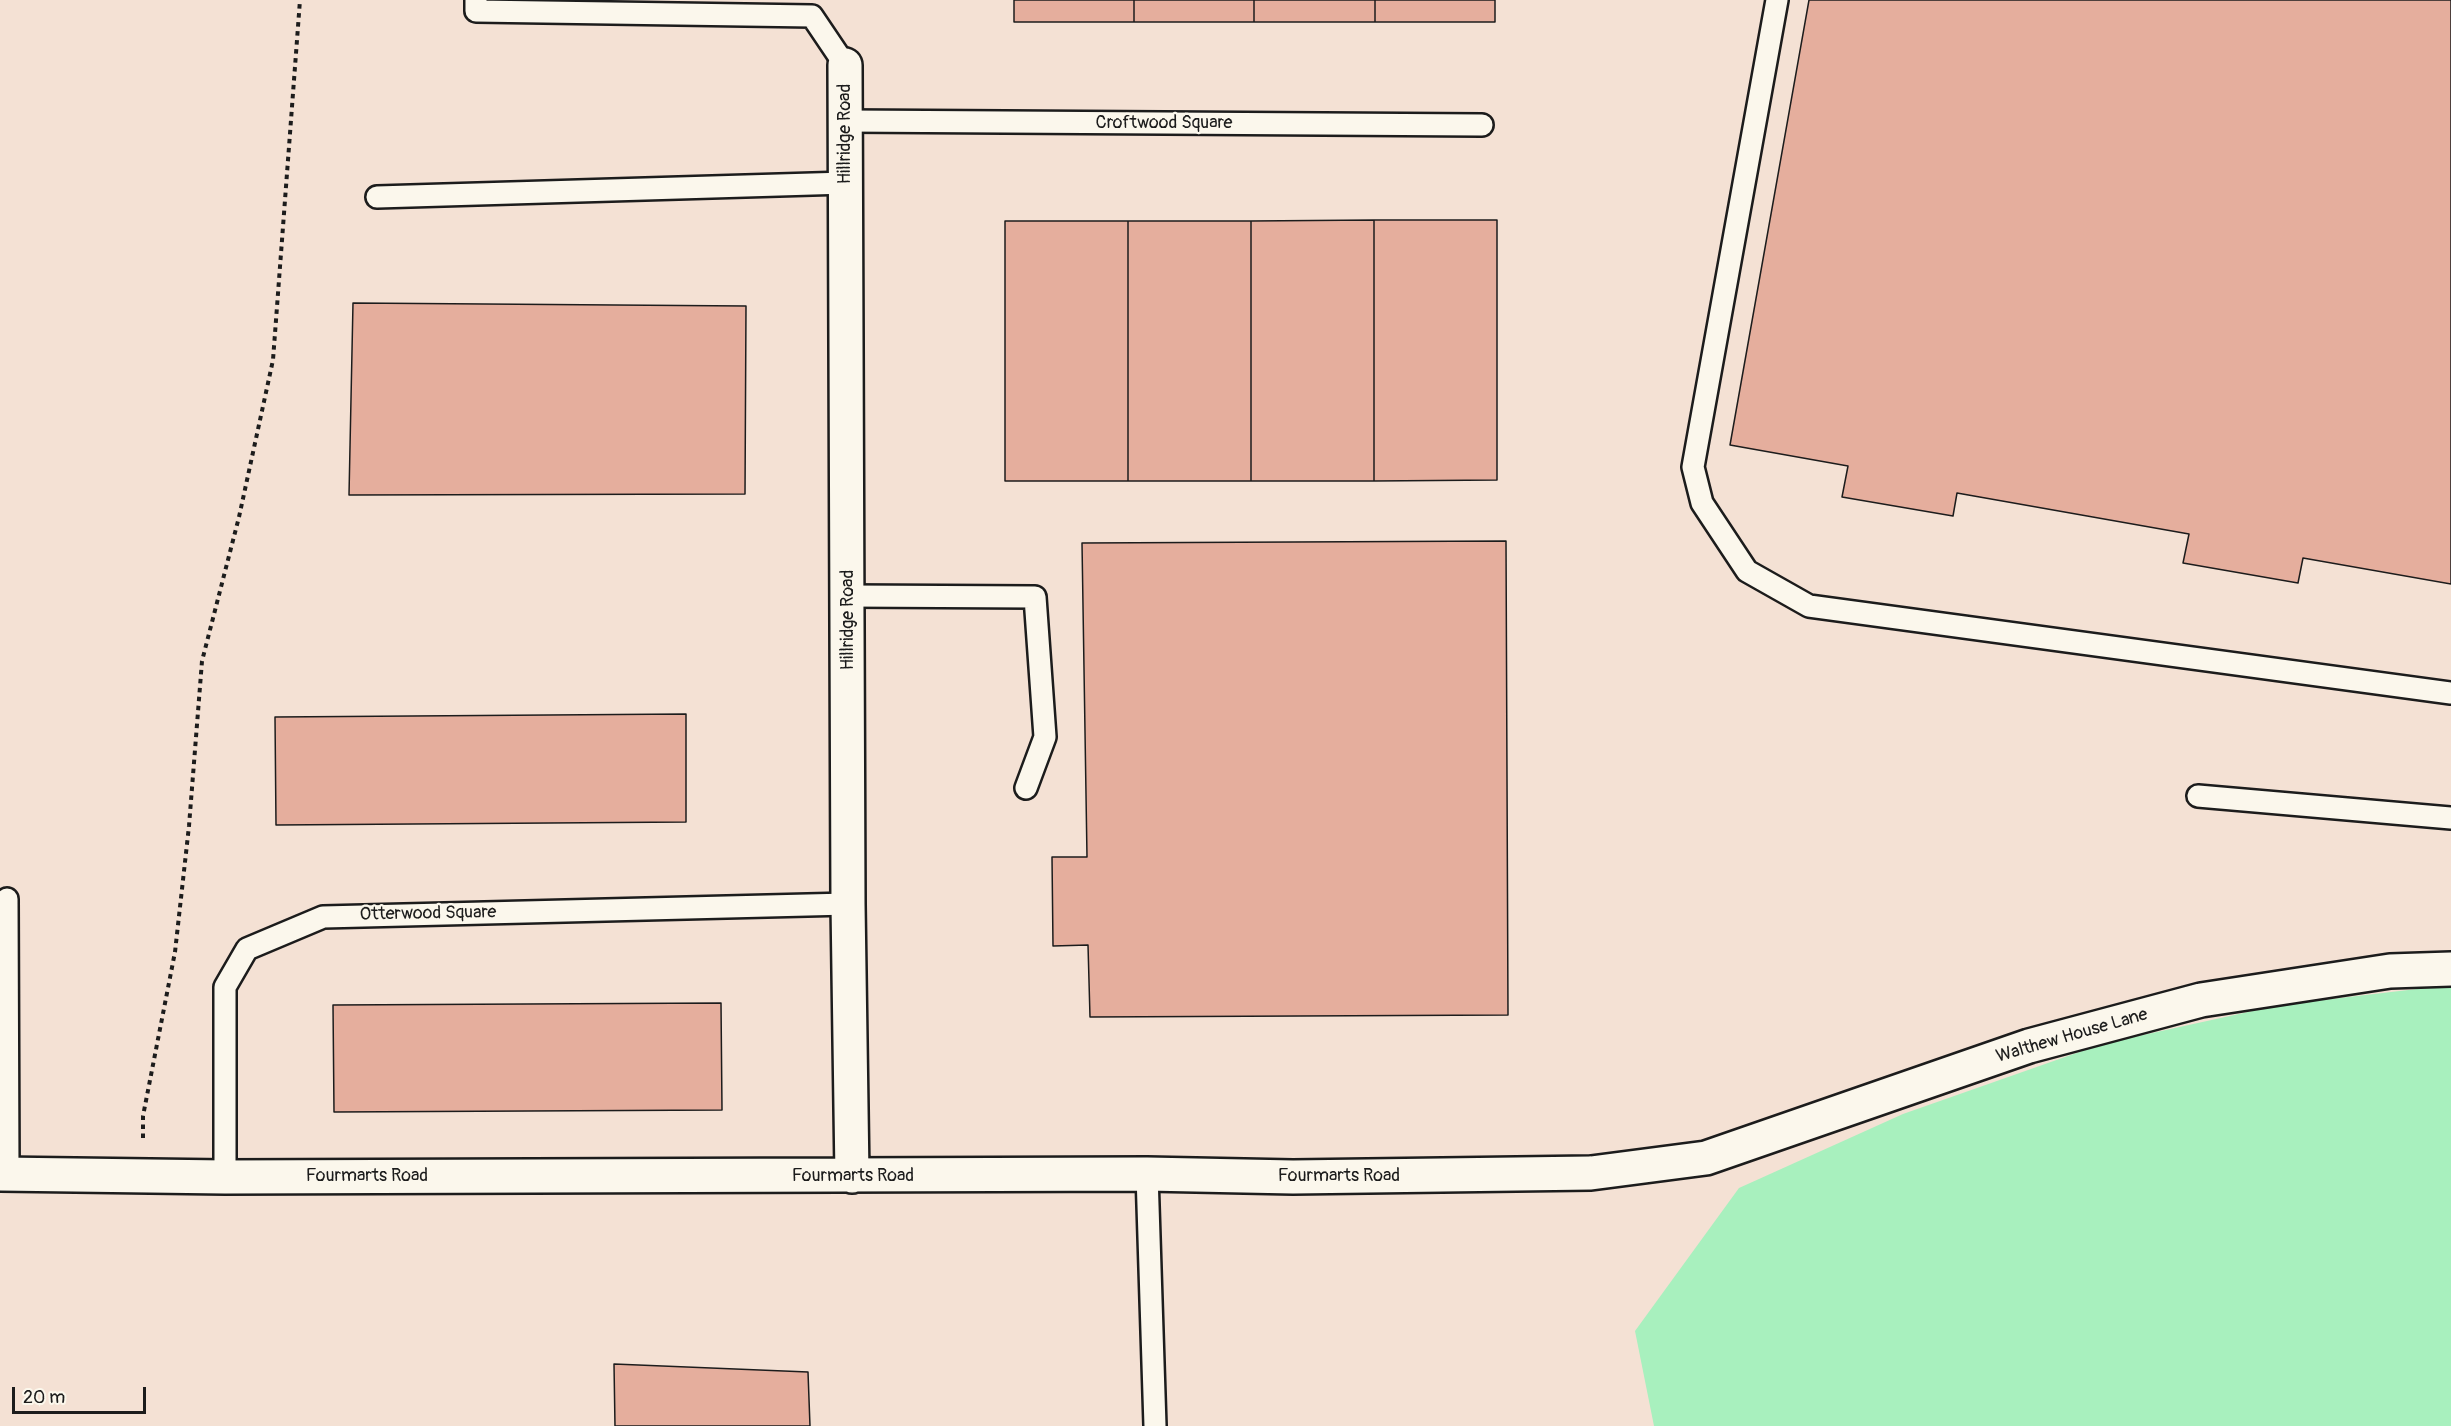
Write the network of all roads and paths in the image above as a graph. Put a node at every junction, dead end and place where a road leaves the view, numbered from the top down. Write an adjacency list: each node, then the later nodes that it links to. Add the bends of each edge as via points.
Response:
1 (300, 0): 20 (path, via 273,360 202,661 175,952 143,1116)
2 (476, 0): 4 (lane, via 476,11 812,16)
3 (1777, 0): 10 (lane, via 1693,467 1702,503 1747,571 1809,606)
4 (845, 65): 5 (street, Hillridge Road)
5 (846, 121): 6 (lane, Croftwood Square); 7 (street, Hillridge Road)
6 (1482, 125)
7 (846, 183): 8 (lane); 9 (street, Hillridge Road)
8 (377, 197)
9 (848, 596): 11 (lane, via 1035,597 1045,737); 15 (street, Hillridge Road)
10 (2451, 693)
11 (1026, 788)
12 (2198, 796): 13 (lane)
13 (2451, 818)
14 (7, 899): 18 (lane)
15 (848, 904): 21 (street, Hillridge Road); 22 (lane, Otterwood Square, via 323,917 247,949 225,987)
16 (2451, 969): 17 (street, Walthew House Lane, via 2390,971 2201,1000 2029,1046)
17 (1706, 1158): 19 (street, Fourmarts Road, via 1591,1173)
18 (4, 1174): 20 (street, Fourmarts Road)
19 (1147, 1174): 21 (street, Fourmarts Road); 23 (lane)
20 (143, 1175): 22 (street, Fourmarts Road)
21 (852, 1176): 22 (street, Fourmarts Road)
22 (225, 1177)
23 (1155, 1426)

